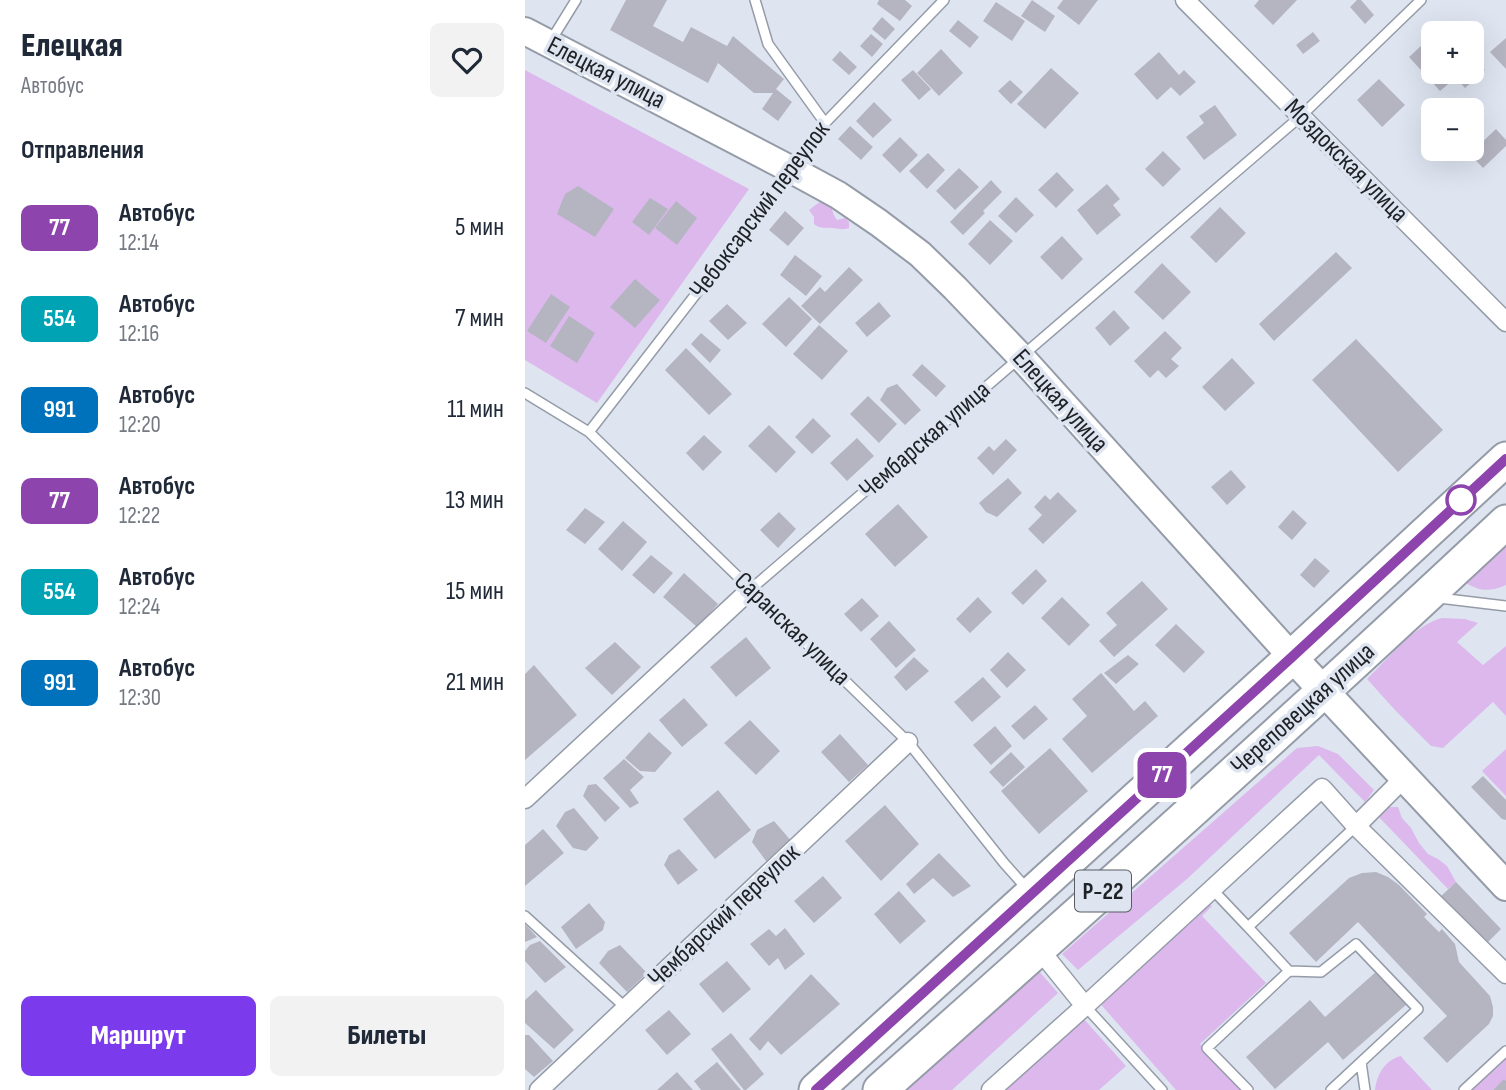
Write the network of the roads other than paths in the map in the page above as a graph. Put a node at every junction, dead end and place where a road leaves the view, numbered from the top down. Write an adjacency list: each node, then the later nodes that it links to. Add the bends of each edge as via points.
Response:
1 (576, 0): 7 (lane)
2 (755, 0): 9 (lane, via 768,44)
3 (944, 0): 9 (lane, Чебоксарский переулок)
4 (1185, 0): 8 (street, Моздокская улица)
5 (1421, 0): 8 (lane, Чембарская улица)
6 (525, 31): 7 (main road, Елецкая улица)
7 (549, 44): 10 (main road, Елецкая улица)
8 (1301, 116): 11 (street, Моздокская улица); 12 (lane, Чембарская улица)
9 (825, 123): 10 (lane, Чебоксарский переулок)
10 (792, 170): 12 (main road, Елецкая улица, via 838,195 920,254); 14 (lane, Чебоксарский переулок)
11 (1506, 321)
12 (1021, 357): 17 (lane, Чембарская улица); 20 (main road, Елецкая улица)
13 (525, 393): 14 (lane, Саранская улица)
14 (589, 432): 17 (lane, Саранская улица)
15 (1506, 459): 20 (highway, Череповецкая улица / Р-22)
16 (1506, 522): 18 (highway, Череповецкая улица / Р-22)
17 (751, 589): 22 (lane, Саранская улица); 24 (street, Чембарская улица)
18 (1426, 597): 19 (lane); 21 (highway, Череповецкая улица / Р-22)
19 (1506, 606)
20 (1292, 657): 21 (main road, Елецкая улица); 28 (highway, Череповецкая улица / Р-22)
21 (1324, 691): 23 (main road, Елецкая улица); 31 (highway, Череповецкая улица / Р-22)
22 (908, 742): 28 (lane, Саранская улица); 35 (street, Чембарский переулок)
23 (1405, 778): 25 (street); 26 (main road, Елецкая улица)
24 (525, 799)
25 (1356, 826): 27 (street, via 1322,788); 30 (lane); 33 (street)
26 (1504, 879)
27 (1212, 890): 30 (lane); 34 (street)
28 (1032, 893): 39 (highway, Череповецкая улица / Р-22)
29 (525, 916): 35 (lane)
30 (1248, 927): 32 (lane)
31 (1039, 949): 34 (street); 40 (highway, Череповецкая улица / Р-22)
32 (1289, 971): 37 (lane, via 1321,972 1356,944 1418,1009); 43 (lane, via 1206,1048)
33 (1506, 974)
34 (1085, 1006): 41 (street); 42 (lane)
35 (626, 1008): 38 (street, Чембарский переулок)
36 (1506, 1051): 46 (lane)
37 (1361, 1062): 44 (lane); 45 (lane)
38 (539, 1090)
39 (816, 1090)
40 (880, 1090)
41 (991, 1090)
42 (1161, 1090)
43 (1248, 1090)
44 (1331, 1090)
45 (1365, 1090)
46 (1464, 1090)

